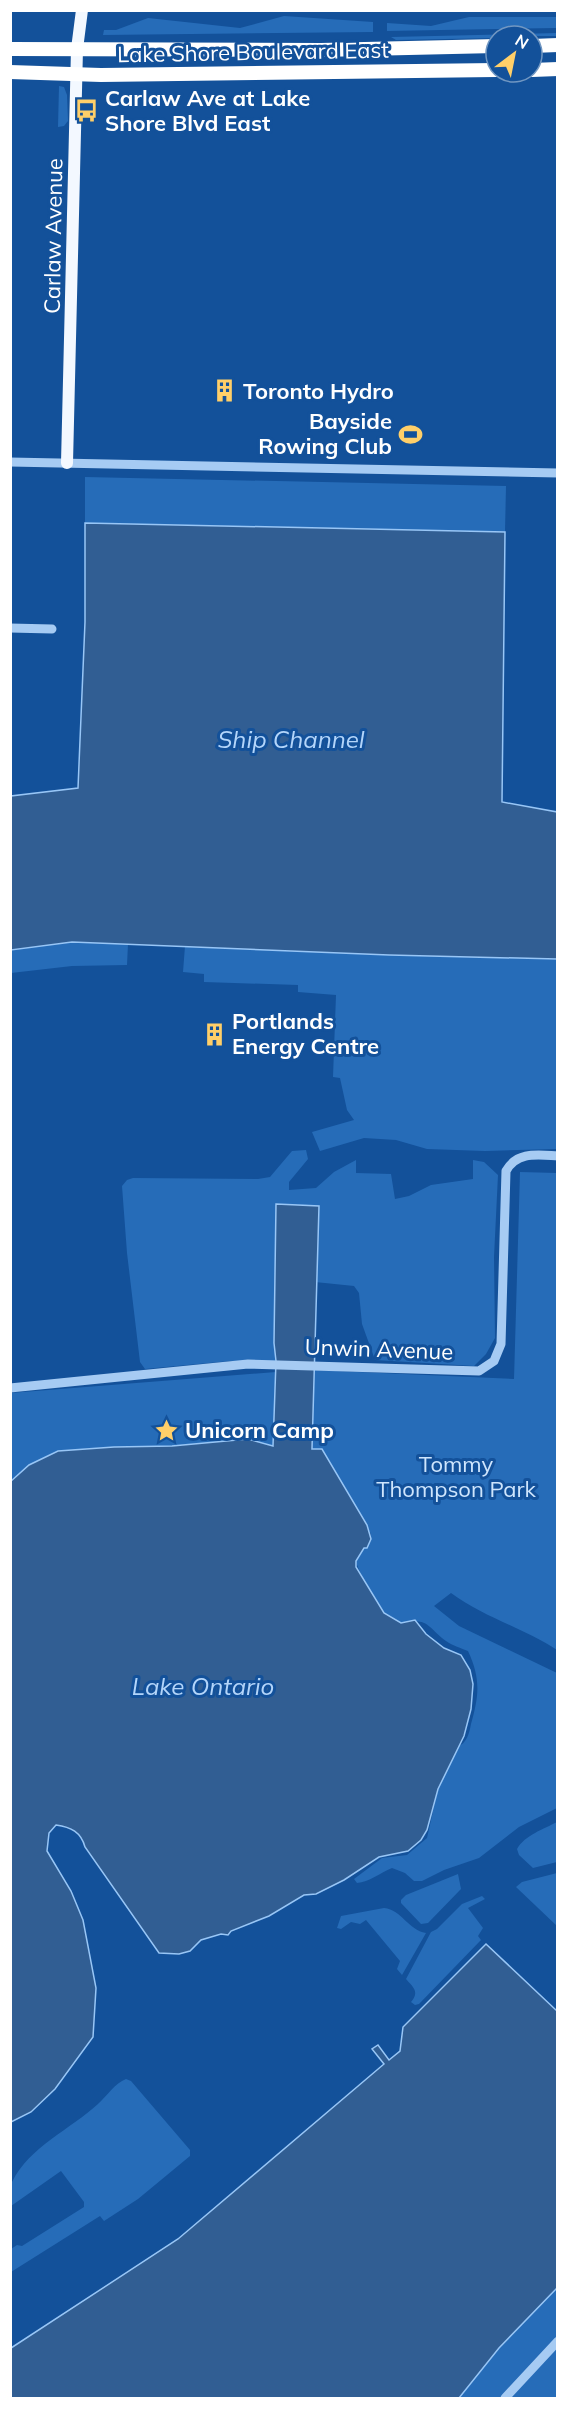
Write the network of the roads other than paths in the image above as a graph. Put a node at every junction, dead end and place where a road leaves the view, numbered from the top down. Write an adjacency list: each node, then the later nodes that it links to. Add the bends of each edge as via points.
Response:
1 (82, 10): 4 (main road, Carlaw Avenue)
2 (484, 46): 4 (highway, Lake Shore Boulevard East)
3 (10, 49): 4 (highway, Lake Shore Boulevard East)
4 (77, 49): 7 (main road, Carlaw Avenue)
5 (484, 70): 7 (highway, Lake Shore Boulevard East)
6 (10, 72): 7 (highway, Lake Shore Boulevard East)
7 (77, 75): 9 (main road, Carlaw Avenue)
8 (10, 462): 9 (street)
9 (67, 463): 10 (street)
10 (558, 473)
11 (10, 628): 12 (street)
12 (52, 629)
13 (558, 1156): 14 (street, Unwin Avenue, via 525,1156 511,1163 506,1171 501,1344 490,1364 472,1373 248,1364)
14 (10, 1388)
15 (558, 2341): 16 (street)
16 (505, 2398)

